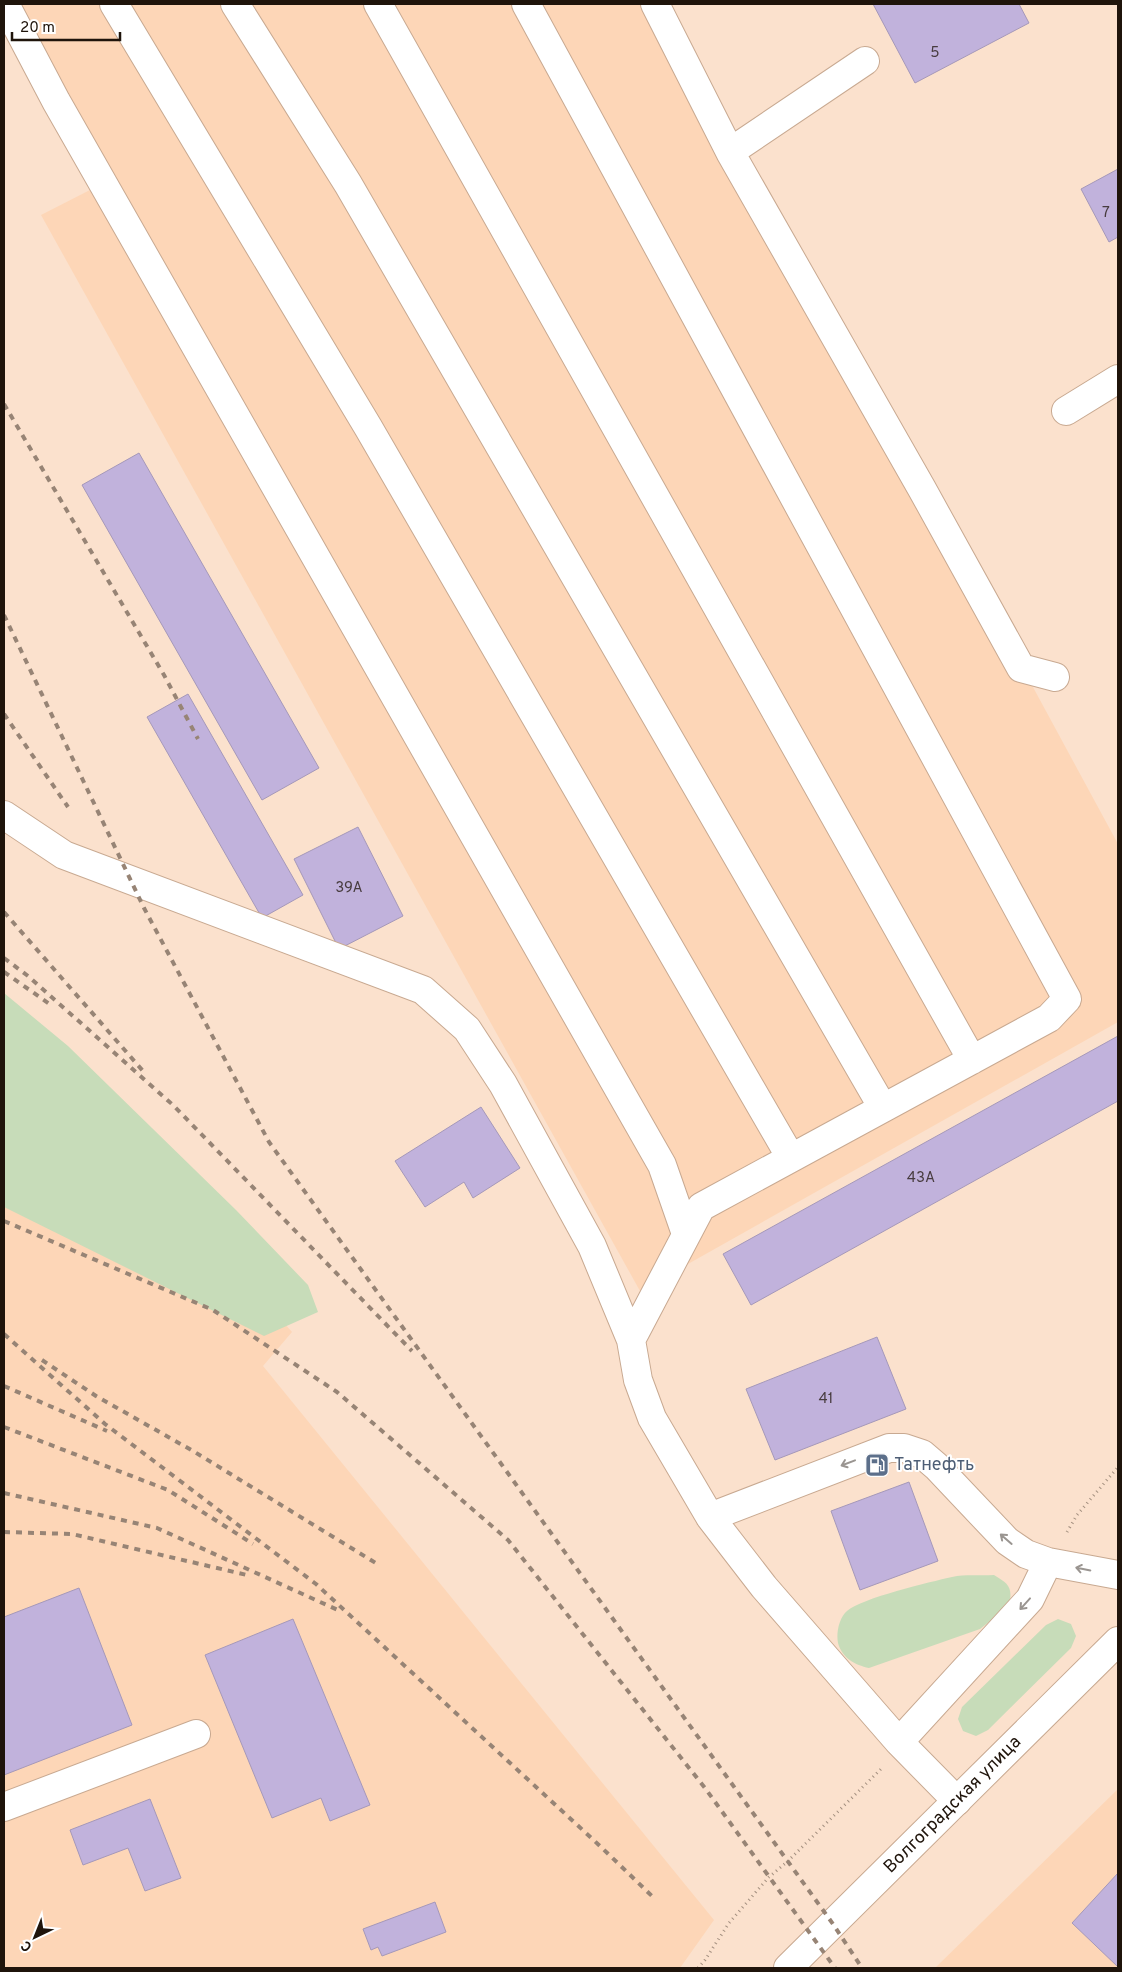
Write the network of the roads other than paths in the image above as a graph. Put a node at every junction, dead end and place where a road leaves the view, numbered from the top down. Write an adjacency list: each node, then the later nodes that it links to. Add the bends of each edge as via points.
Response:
1 (5, 4): 16 (main road, via 66,118 662,1165)
2 (114, 4): 15 (main road, via 368,427)
3 (235, 4): 14 (main road, via 348,184)
4 (378, 4): 13 (main road)
5 (526, 4): 13 (main road, via 1067,999 1049,1018)
6 (655, 4): 8 (main road)
7 (865, 62): 8 (main road)
8 (730, 152): 11 (main road, via 1022,668)
9 (1118, 379): 10 (main road)
10 (1066, 411)
11 (1055, 678)
12 (4, 815): 17 (main road, via 64,855 423,990 467,1029 503,1084 592,1246)
13 (972, 1060): 14 (main road)
14 (883, 1108): 15 (main road)
15 (791, 1158): 16 (main road, via 701,1207)
16 (686, 1234): 17 (main road)
17 (631, 1340): 18 (main road, via 638,1380 652,1418)
18 (710, 1517): 19 (main road, one-way to 18, via 1026,1554 1006,1541 936,1466 922,1454 904,1448 889,1448); 23 (main road, via 764,1588)
19 (1048, 1562): 20 (main road, one-way to 19); 23 (main road, one-way to 23, via 1030,1599)
20 (1118, 1576)
21 (1118, 1641): 24 (main road, Волгоградская улица)
22 (196, 1734): 25 (main road)
23 (899, 1742): 24 (main road)
24 (957, 1801): 26 (main road, Волгоградская улица)
25 (4, 1807)
26 (788, 1968)

